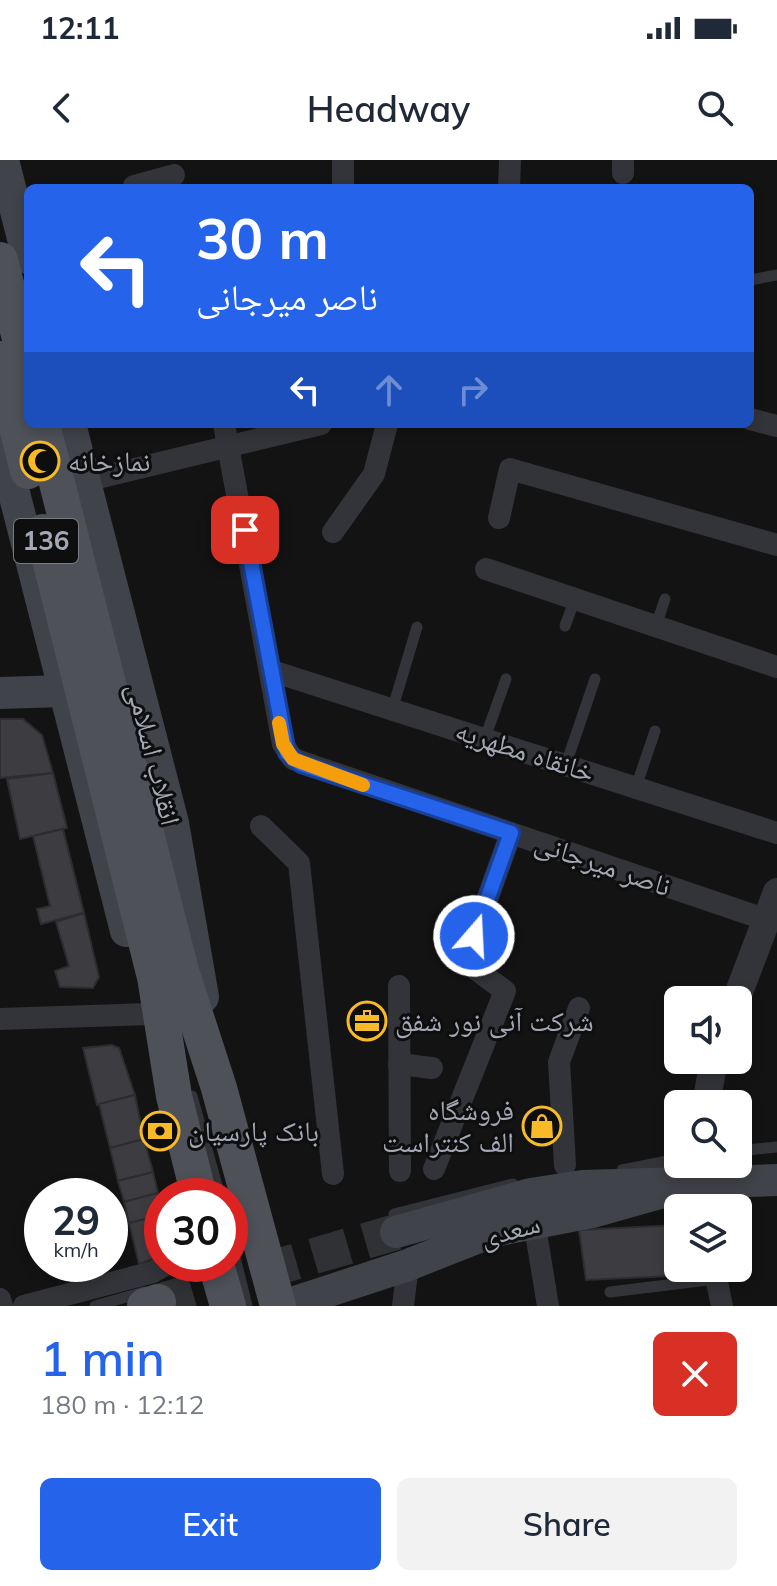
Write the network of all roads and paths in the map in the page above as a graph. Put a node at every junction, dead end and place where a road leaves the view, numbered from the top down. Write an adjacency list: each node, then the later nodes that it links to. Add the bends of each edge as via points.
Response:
1 (3, 160): 8 (main road)
2 (343, 160): 6 (street)
3 (510, 160): 7 (street)
4 (174, 174): 5 (street)
5 (141, 184)
6 (343, 184)
7 (509, 184)
8 (24, 242)
9 (0, 260): 12 (main road)
10 (777, 275): 11 (lane)
11 (754, 279)
12 (24, 354)
13 (0, 359): 41 (main road, 136)
14 (24, 395): 15 (main road)
15 (0, 415)
16 (754, 420): 17 (street)
17 (777, 426)
18 (43, 428): 41 (main road, 136)
19 (71, 428): 24 (main road, انقلاب اسلامی)
20 (283, 428): 22 (street)
21 (386, 428): 26 (street, via 374,474)
22 (227, 434): 24 (street); 35 (street)
23 (0, 438): 38 (main road, انقلاب اسلامی)
24 (85, 481): 61 (main road, انقلاب اسلامی, via 173,823)
25 (499, 518): 27 (street, via 510,469)
26 (333, 532)
27 (777, 545)
28 (486, 569): 29 (street)
29 (575, 599): 31 (lane); 32 (street)
30 (665, 599): 32 (lane)
31 (565, 626)
32 (656, 626): 34 (street)
33 (417, 627): 40 (lane)
34 (777, 667)
35 (272, 671): 40 (street, خانقاه مطهریه); 47 (street, ناصر میرجانی, via 283,744 301,764)
36 (506, 679): 43 (lane)
37 (595, 679): 44 (lane)
38 (63, 691): 39 (main road); 57 (main road, انقلاب اسلامی)
39 (0, 693)
40 (393, 707): 43 (street, خانقاه مطهریه)
41 (103, 718): 53 (main road, انقلاب اسلامی / 136)
42 (655, 731): 45 (lane)
43 (485, 738): 44 (street, خانقاه مطهریه)
44 (566, 764): 45 (street, خانقاه مطهریه)
45 (636, 787): 48 (street, خانقاه مطهریه)
46 (261, 826): 68 (street, via 299,863)
47 (511, 833): 50 (street, ناصر میرجانی); 51 (street)
48 (777, 833)
49 (777, 892): 50 (street)
50 (767, 920): 55 (street)
51 (474, 936)
52 (466, 962): 66 (street, via 505,991)
53 (168, 974): 61 (main road, انقلاب اسلامی / 136); 62 (lane)
54 (399, 986): 59 (street)
55 (741, 986)
56 (579, 1008): 65 (street, via 559,1062)
57 (150, 1014): 58 (street); 61 (main road, انقلاب اسلامی)
58 (0, 1019)
59 (399, 1064): 60 (street); 67 (street)
60 (432, 1068)
61 (191, 1083): 70 (main road, انقلاب اسلامی / 136); 71 (lane); 92 (main road, انقلاب اسلامی / 136)
62 (217, 1134)
63 (777, 1147): 64 (lane)
64 (752, 1150)
65 (565, 1165)
66 (434, 1169)
67 (400, 1171)
68 (333, 1174)
69 (664, 1177): 77 (lane, via 523,1182)
70 (212, 1178)
71 (215, 1178)
72 (664, 1178): 77 (main road, via 544,1192)
73 (679, 1178): 76 (main road, سعدی, via 592,1212)
74 (730, 1178): 75 (main road)
75 (777, 1180)
76 (534, 1221): 78 (main road, سعدی); 94 (street)
77 (395, 1223)
78 (408, 1265): 92 (main road, سعدی); 93 (street)
79 (144, 1274): 88 (street)
80 (221, 1282): 90 (main road)
81 (241, 1282): 91 (lane)
82 (665, 1282): 84 (lane)
83 (717, 1282): 95 (street)
84 (610, 1292)
85 (0, 1299): 87 (street)
86 (152, 1299): 89 (lane)
87 (2, 1306)
88 (24, 1306)
89 (95, 1306)
90 (228, 1306)
91 (247, 1306)
92 (280, 1306)
93 (403, 1306)
94 (548, 1306)
95 (722, 1306)

